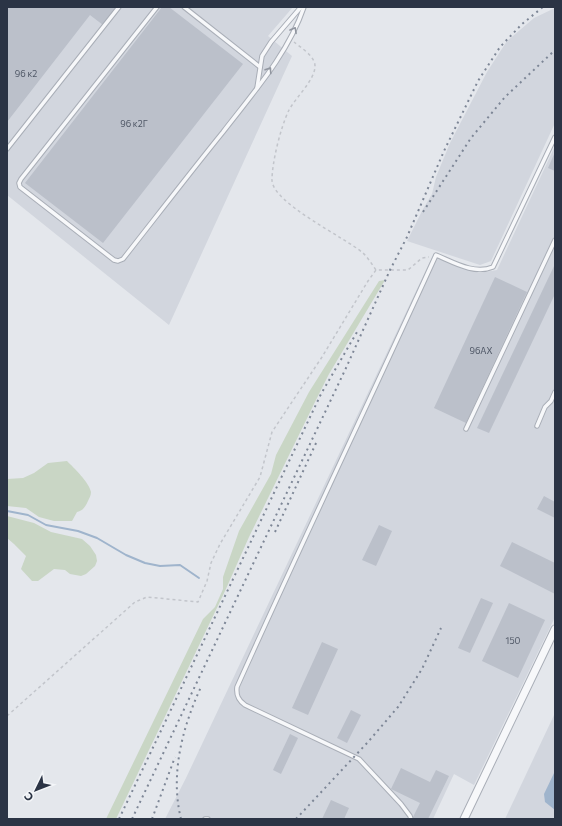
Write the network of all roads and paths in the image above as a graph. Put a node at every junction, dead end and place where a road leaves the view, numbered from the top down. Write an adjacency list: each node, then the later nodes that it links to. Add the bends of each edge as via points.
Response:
1 (119, 7): 10 (lane)
2 (157, 7): 8 (lane, via 20,179 20,187 114,260 123,259)
3 (184, 7): 7 (lane)
4 (301, 7): 7 (lane, via 271,42 262,56)
5 (304, 7): 6 (lane, one-way to 5)
6 (290, 38): 8 (lane, one-way to 6); 13 (path, via 313,58 315,66 312,78 289,110 280,135 273,170 274,189 308,218 363,254)
7 (260, 67): 8 (lane)
8 (256, 89)
9 (555, 137): 12 (lane, via 493,267 473,269)
10 (7, 149)
11 (555, 240): 17 (lane)
12 (436, 255): 13 (path, via 422,258 408,270); 20 (lane, via 278,595 236,693 245,705 359,759 401,804)
13 (376, 270): 19 (path, via 272,432 260,477 220,544 198,602 146,597 135,602)
14 (555, 392): 15 (lane)
15 (553, 402): 16 (lane, via 545,407)
16 (537, 426)
17 (466, 429)
18 (555, 629): 21 (street)
19 (7, 716)
20 (411, 819)
21 (464, 819)

